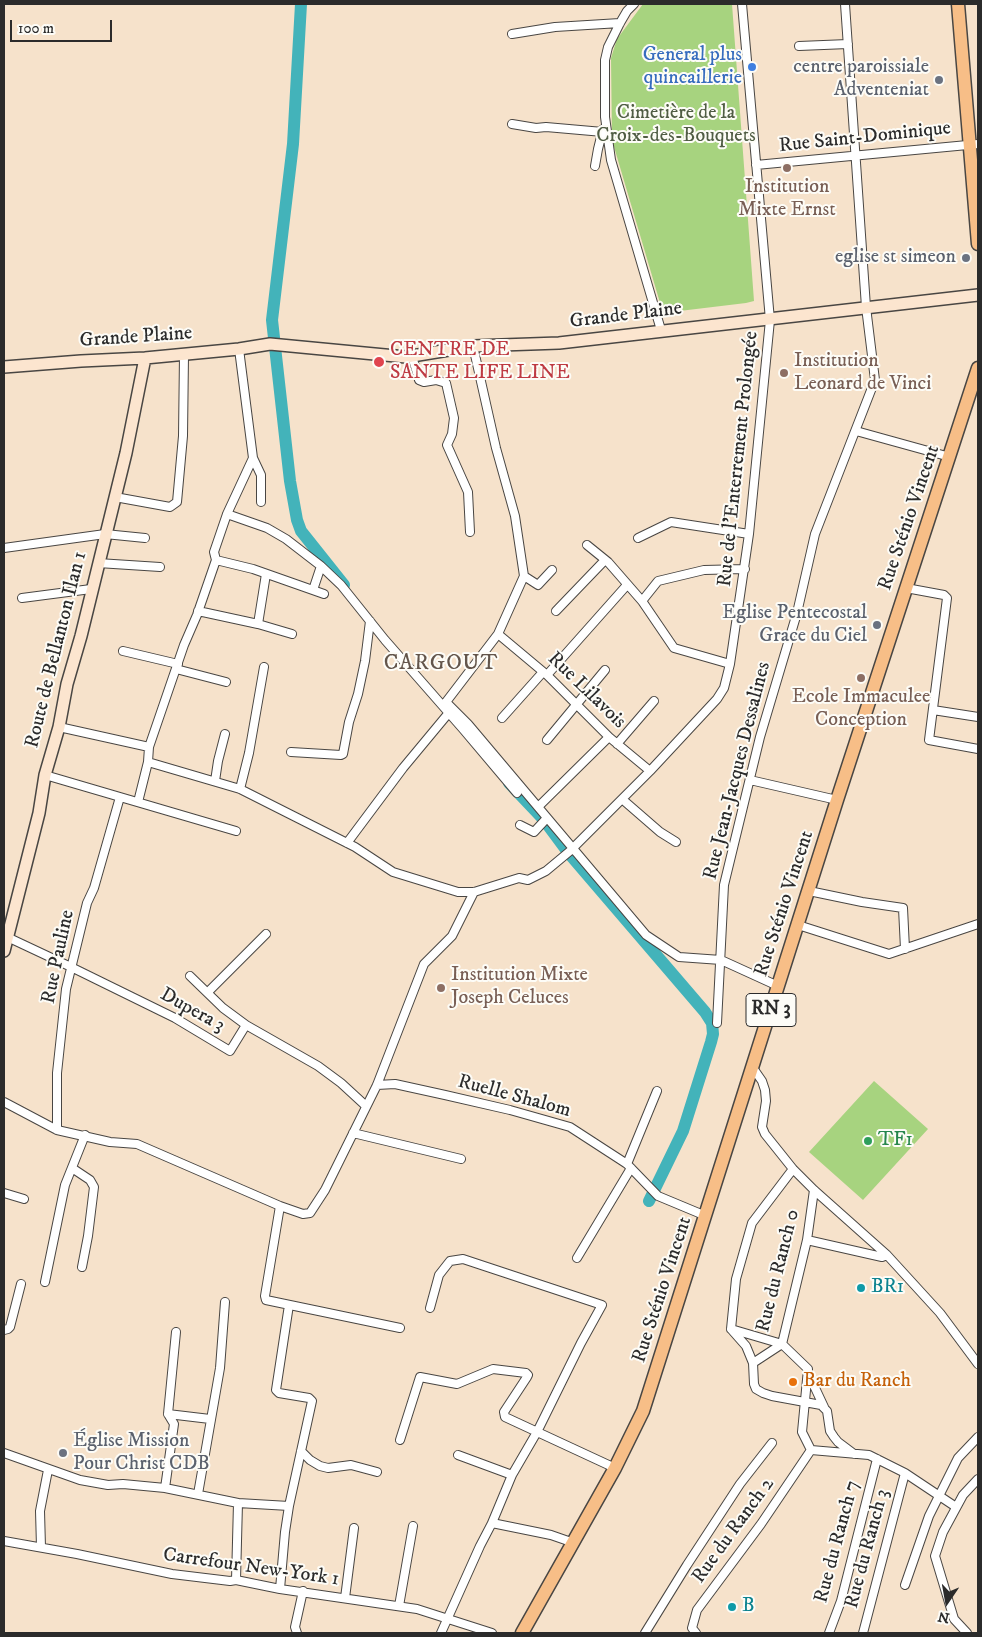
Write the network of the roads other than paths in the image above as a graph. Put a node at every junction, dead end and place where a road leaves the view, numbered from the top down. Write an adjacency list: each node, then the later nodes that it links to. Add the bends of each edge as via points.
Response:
1 (634, 4): 5 (street)
2 (742, 4): 15 (street, Rue de l'Enterrement Prolongée)
3 (846, 4): 7 (street, Rue Jean-Jacques Dessalines)
4 (958, 4): 12 (main road)
5 (620, 23): 6 (street, via 555,27); 9 (street, via 605,60)
6 (512, 34)
7 (848, 44): 8 (street); 13 (street, Rue Jean-Jacques Dessalines)
8 (798, 46)
9 (605, 118): 11 (street); 20 (street, via 611,160)
10 (512, 124): 11 (street)
11 (603, 132): 14 (street)
12 (974, 144): 13 (street, Rue Saint-Dominique); 16 (main road)
13 (855, 155): 15 (street, Rue Saint-Dominique); 18 (street, Rue Jean-Jacques Dessalines)
14 (595, 166)
15 (756, 166): 19 (street, Rue de l'Enterrement Prolongée)
16 (978, 244)
17 (978, 294): 18 (street, Grande Plaine)
18 (866, 307): 19 (street, Grande Plaine); 28 (street, Rue Jean-Jacques Dessalines, via 875,380)
19 (770, 320): 20 (street, Grande Plaine); 36 (street, Rue de l'Enterrement Prolongée)
20 (661, 330): 21 (street, Grande Plaine, via 559,343)
21 (473, 346): 24 (street, Grande Plaine); 49 (street, via 515,516)
22 (240, 349): 23 (street, Grande Plaine); 24 (street, Grande Plaine, via 274,344); 30 (street)
23 (184, 354): 25 (street, Grande Plaine); 31 (street, via 183,436 177,502 170,507)
24 (412, 356): 34 (street, via 419,380 446,383 454,418 447,445 468,492)
25 (145, 358): 26 (street, Grande Plaine); 31 (street, Route de Bellanton Ilan 1)
26 (4, 367)
27 (978, 368): 29 (main road, Rue Sténio Vincent / RN 3)
28 (856, 431): 29 (street); 88 (street, Rue Jean-Jacques Dessalines, via 816,534)
29 (950, 457): 51 (main road, Rue Sténio Vincent / RN 3)
30 (253, 458): 32 (street, via 261,476); 33 (street)
31 (115, 497): 35 (street, Route de Bellanton Ilan 1)
32 (262, 502)
33 (227, 514): 41 (street, via 214,552); 44 (street, via 267,528)
34 (470, 532)
35 (105, 534): 37 (street); 40 (street); 43 (street, Route de Bellanton Ilan 1)
36 (749, 534): 38 (street, via 671,522); 46 (street, Rue de l'Enterrement Prolongée)
37 (145, 538)
38 (638, 538)
39 (587, 545): 42 (street)
40 (4, 548)
41 (216, 560): 48 (street); 57 (street)
42 (604, 560): 50 (street); 58 (street)
43 (98, 563): 45 (street); 52 (street, Route de Bellanton Ilan 1)
44 (321, 566): 53 (street); 59 (street)
45 (160, 567)
46 (745, 569): 56 (street, via 704,570 658,581); 64 (street, Rue de l'Enterrement Prolongée)
47 (552, 570): 49 (street, via 538,585)
48 (266, 574): 53 (street); 60 (street)
49 (524, 576): 62 (street)
50 (627, 585): 56 (street); 68 (street)
51 (906, 588): 73 (street, via 947,598); 94 (main road, Rue Sténio Vincent / RN 3)
52 (91, 589): 55 (street); 76 (street, Route de Bellanton Ilan 1)
53 (313, 590): 54 (street)
54 (324, 594)
55 (22, 598)
56 (642, 601): 64 (street, via 674,648)
57 (198, 611): 60 (street); 65 (street)
58 (556, 611)
59 (370, 621): 72 (street); 84 (street, via 365,661 343,754)
60 (258, 624): 61 (street)
61 (292, 634)
62 (498, 634): 68 (street, Rue Lilavois); 72 (street, via 446,702)
63 (123, 651): 65 (street)
64 (730, 664): 86 (street, Rue de l'Enterrement Prolongée, via 724,688 717,699)
65 (177, 666): 69 (street); 82 (street)
66 (264, 667): 90 (street)
67 (605, 670): 71 (street)
68 (545, 673): 71 (street, Rue Lilavois); 75 (street)
69 (226, 682)
70 (654, 702): 81 (street)
71 (576, 705): 79 (street, Rue Lilavois); 80 (street)
72 (451, 710): 77 (street); 101 (street, via 402,768)
73 (933, 710): 74 (street); 83 (street, via 929,740)
74 (978, 717)
75 (502, 718)
76 (59, 727): 82 (street); 87 (street, Route de Bellanton Ilan 1)
77 (465, 727): 91 (street); 96 (street)
78 (225, 734): 89 (street)
79 (608, 737): 81 (street, Rue Lilavois); 96 (street)
80 (547, 740)
81 (617, 744): 86 (street, Rue Lilavois)
82 (149, 747): 85 (street)
83 (978, 749)
84 (291, 752)
85 (148, 762): 89 (street, Rue de l'Enterrement Prolongée); 95 (street)
86 (650, 771): 93 (street, Rue de l'Enterrement Prolongée)
87 (45, 775): 92 (street); 108 (street, Route de Bellanton Ilan 1, via 39,813)
88 (750, 780): 94 (street); 111 (street, Rue Jean-Jacques Dessalines, via 724,885)
89 (215, 781): 90 (street, Rue de l'Enterrement Prolongée)
90 (240, 789): 101 (street, Rue de l'Enterrement Prolongée)
91 (517, 793)
92 (120, 797): 95 (street); 112 (street, Rue Pauline)
93 (622, 799): 100 (street); 102 (street, Rue de l'Enterrement Prolongée)
94 (837, 800): 103 (main road, Rue Sténio Vincent / RN 3)
95 (138, 802): 99 (street)
96 (538, 807): 97 (street)
97 (545, 820): 98 (street, via 534,832); 102 (street)
98 (520, 825)
99 (236, 831)
100 (676, 842)
101 (347, 843): 104 (street, Rue de l'Enterrement Prolongée, via 393,872 458,892)
102 (570, 851): 104 (street, Rue de l'Enterrement Prolongée, via 546,871 528,880 519,878); 111 (street, via 646,935 680,957)
103 (808, 891): 106 (main road, Rue Sténio Vincent / RN 3); 109 (street, via 903,908)
104 (474, 892): 119 (street, via 452,936 424,964)
105 (978, 924): 109 (street)
106 (798, 925): 109 (street, via 889,954); 114 (main road, Rue Sténio Vincent / RN 3)
107 (266, 934): 115 (street)
108 (5, 936): 110 (street, Route de Bellanton Ilan 1); 112 (street, Dupera 3)
109 (905, 949)
110 (4, 950)
111 (721, 960): 114 (street); 116 (street, Rue Jean-Jacques Dessalines)
112 (71, 967): 117 (street, Dupera 3, via 175,1018 230,1050); 123 (street, Rue Pauline, via 59,1042)
113 (190, 976): 115 (street)
114 (778, 986): 118 (main road, Rue Sténio Vincent / RN 3)
115 (208, 992): 117 (street)
116 (717, 1024)
117 (246, 1025): 122 (street, Dupera 3, via 318,1066)
118 (753, 1068): 129 (street, via 765,1090 762,1131); 134 (main road, Rue Sténio Vincent / RN 3)
119 (377, 1085): 122 (street); 127 (street, Ruelle Shalom, via 395,1084 570,1127)
120 (657, 1091): 127 (street)
121 (4, 1102): 123 (street)
122 (366, 1106): 124 (street)
123 (57, 1130): 125 (street)
124 (353, 1133): 126 (street); 133 (street, via 326,1190 310,1213 303,1214)
125 (85, 1135): 128 (street); 133 (street, via 110,1142 137,1144)
126 (461, 1159)
127 (629, 1166): 134 (street, Ruelle Shalom, via 658,1196); 137 (street)
128 (72, 1168): 138 (street, via 90,1180 94,1187); 139 (street, via 55,1226)
129 (793, 1169): 130 (street); 145 (street, Rue du Ranch 0, via 752,1223 736,1279)
130 (814, 1190): 135 (street, Rue du Ranch 0); 136 (street)
131 (4, 1193): 132 (street)
132 (24, 1199)
133 (280, 1206): 142 (street, via 265,1296 266,1300)
134 (706, 1216): 167 (main road, Rue Sténio Vincent / RN 3, via 643,1411)
135 (807, 1240): 136 (street, via 882,1257); 148 (street, Rue du Ranch 0)
136 (887, 1255): 149 (street)
137 (577, 1258)
138 (82, 1266)
139 (45, 1282)
140 (21, 1284): 146 (street, via 10,1327)
141 (225, 1302): 156 (street, via 220,1368)
142 (288, 1305): 144 (street); 161 (street, via 276,1390 312,1401)
143 (430, 1308): 157 (street, via 439,1275 450,1262 462,1259 602,1305)
144 (400, 1328)
145 (731, 1329): 148 (street, Rue du Ranch 0); 150 (street, via 746,1346)
146 (4, 1330)
147 (176, 1332): 155 (street)
148 (782, 1344): 150 (street); 152 (street, via 808,1369)
149 (976, 1357): 151 (street)
150 (754, 1363): 153 (street, via 756,1389 772,1396)
151 (978, 1364)
152 (808, 1375): 153 (street); 154 (street)
153 (804, 1402): 154 (street); 162 (street, via 802,1432)
154 (824, 1407): 165 (street, via 828,1411 830,1431)
155 (168, 1414): 156 (street); 173 (street, via 174,1424)
156 (210, 1419): 174 (street)
157 (537, 1432): 159 (street, via 504,1415 527,1373 493,1370 457,1384 420,1377); 167 (street); 171 (street)
158 (978, 1437): 175 (street, via 958,1458)
159 (400, 1440)
160 (772, 1443): 196 (street, via 740,1484)
161 (301, 1450): 169 (street, via 320,1466 351,1466); 177 (street)
162 (811, 1450): 165 (street); 197 (street, Rue du Ranch 2, via 697,1610 692,1628)
163 (4, 1453): 168 (street)
164 (458, 1454): 171 (street)
165 (855, 1454): 166 (street)
166 (877, 1459): 170 (street); 198 (street, Rue du Ranch 7, via 841,1601)
167 (615, 1468): 183 (main road, Rue Sténio Vincent / RN 3)
168 (48, 1470): 173 (street, via 108,1485); 184 (street, via 40,1511)
169 (377, 1472)
170 (905, 1473): 175 (street); 199 (street, Rue du Ranch 3)
171 (512, 1475): 179 (street)
172 (978, 1479): 178 (street)
173 (165, 1488): 174 (street)
174 (198, 1494): 176 (street)
175 (939, 1496): 178 (street); 186 (street)
176 (238, 1503): 177 (street); 185 (street)
177 (289, 1506): 187 (street)
178 (956, 1507): 200 (street, via 934,1556 954,1619)
179 (492, 1523): 183 (street); 191 (street)
180 (413, 1526): 190 (street)
181 (354, 1528): 189 (street)
182 (4, 1541): 184 (street, Carrefour New-York 1)
183 (574, 1543): 195 (main road, Rue Sténio Vincent / RN 3)
184 (41, 1547): 185 (street, Carrefour New-York 1, via 172,1574)
185 (236, 1580): 187 (street, Carrefour New-York 1)
186 (904, 1585)
187 (280, 1589): 188 (street, Carrefour New-York 1)
188 (303, 1591): 189 (street, Carrefour New-York 1); 192 (street, via 295,1627)
189 (345, 1598): 190 (street, Carrefour New-York 1)
190 (399, 1606): 191 (street, Carrefour New-York 1)
191 (448, 1618): 193 (street); 194 (street, Carrefour New-York 1)
192 (298, 1633)
193 (441, 1633)
194 (492, 1633)
195 (522, 1633)
196 (645, 1633)
197 (696, 1633)
198 (829, 1633)
199 (863, 1633)
200 (967, 1633)

